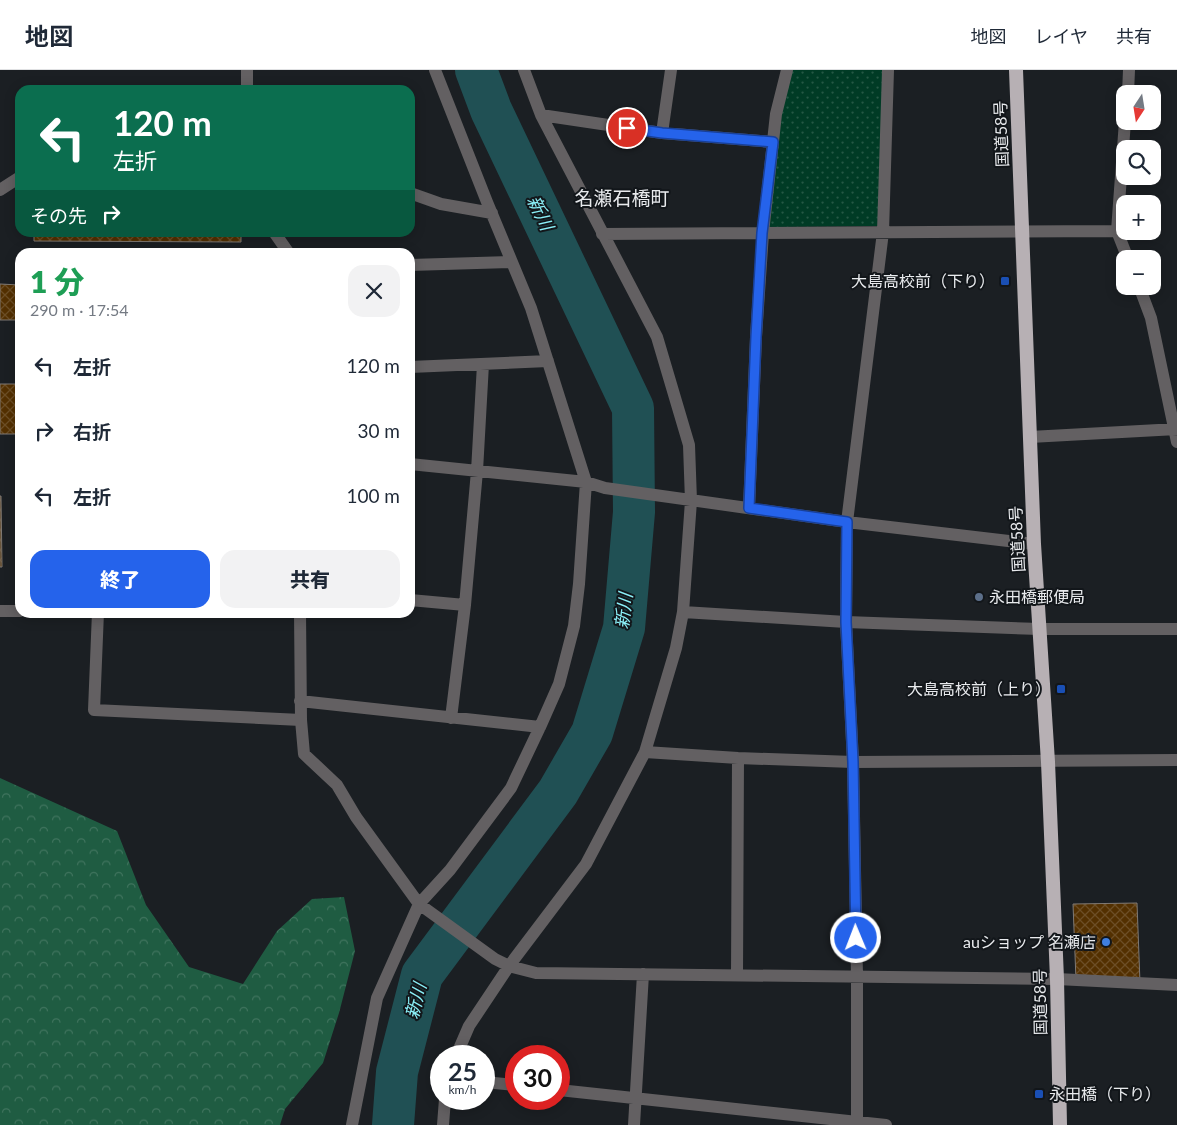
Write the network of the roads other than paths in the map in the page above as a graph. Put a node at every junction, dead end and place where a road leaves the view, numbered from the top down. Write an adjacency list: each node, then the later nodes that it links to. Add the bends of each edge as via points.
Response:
1 (247, 70): 9 (street)
2 (435, 70): 19 (street)
3 (524, 70): 11 (street)
4 (671, 70): 13 (street)
5 (787, 70): 14 (street)
6 (888, 70): 21 (street)
7 (1016, 70): 22 (highway, 国道58号)
8 (1130, 70): 10 (street)
9 (247, 85)
10 (1129, 85)
11 (542, 115): 13 (street); 24 (street)
12 (1125, 130): 18 (street)
13 (662, 133): 14 (street)
14 (773, 142): 23 (street)
15 (15, 180): 16 (street)
16 (0, 190)
17 (415, 195): 19 (street, via 441,204)
18 (1120, 195)
19 (492, 213): 27 (street)
20 (1116, 231): 22 (street)
21 (883, 232): 22 (street); 23 (street); 41 (street)
22 (1023, 232): 34 (highway, 国道58号)
23 (762, 233): 24 (street); 40 (street)
24 (602, 234): 39 (street, via 657,337 688,445)
25 (278, 237): 26 (street)
26 (285, 248)
27 (512, 262): 28 (street); 30 (street)
28 (415, 265)
29 (1142, 295): 33 (street, via 1151,318)
30 (548, 361): 31 (street); 38 (street)
31 (483, 364): 32 (street); 37 (street)
32 (415, 367)
33 (1176, 429): 34 (street); 35 (street)
34 (1030, 437): 42 (highway, 国道58号)
35 (1177, 442)
36 (415, 465): 37 (street)
37 (477, 471): 38 (street); 44 (street)
38 (586, 482): 39 (street, via 605,488); 56 (street, via 574,626 559,684)
39 (691, 501): 40 (street); 47 (street)
40 (749, 508): 41 (street)
41 (847, 522): 42 (street); 50 (street)
42 (1034, 544): 51 (highway, 国道58号)
43 (415, 600): 44 (street)
44 (465, 605): 54 (street)
45 (0, 611): 46 (street)
46 (15, 611)
47 (683, 612): 50 (street); 57 (street, via 676,648)
48 (98, 618): 55 (street, via 94,710)
49 (300, 618): 53 (street)
50 (846, 622): 51 (street); 60 (street)
51 (1040, 628): 52 (street); 61 (highway, 国道58号)
52 (1177, 629)
53 (300, 702): 54 (street); 55 (street)
54 (451, 718): 56 (street)
55 (300, 720): 62 (street, via 304,754 337,785)
56 (540, 728): 62 (street, via 511,788)
57 (645, 752): 58 (street); 63 (street, via 586,864)
58 (738, 758): 60 (street); 65 (street)
59 (1177, 760): 61 (street)
60 (853, 762): 61 (street); 66 (street)
61 (1048, 762): 67 (highway, 国道58号)
62 (423, 907): 63 (street); 74 (street, via 377,998)
63 (509, 966): 64 (street, via 536,972); 69 (street, via 469,1026)
64 (643, 974): 65 (street); 71 (street)
65 (737, 975): 66 (street)
66 (857, 977): 67 (street); 73 (street)
67 (1057, 979): 68 (street); 78 (highway, 国道58号)
68 (1177, 985)
69 (461, 1045)
70 (570, 1091): 71 (street)
71 (636, 1098): 73 (street); 76 (street)
72 (444, 1110): 75 (street)
73 (857, 1124): 77 (street)
74 (352, 1125)
75 (442, 1125)
76 (634, 1125)
77 (886, 1125)
78 (1060, 1125)

